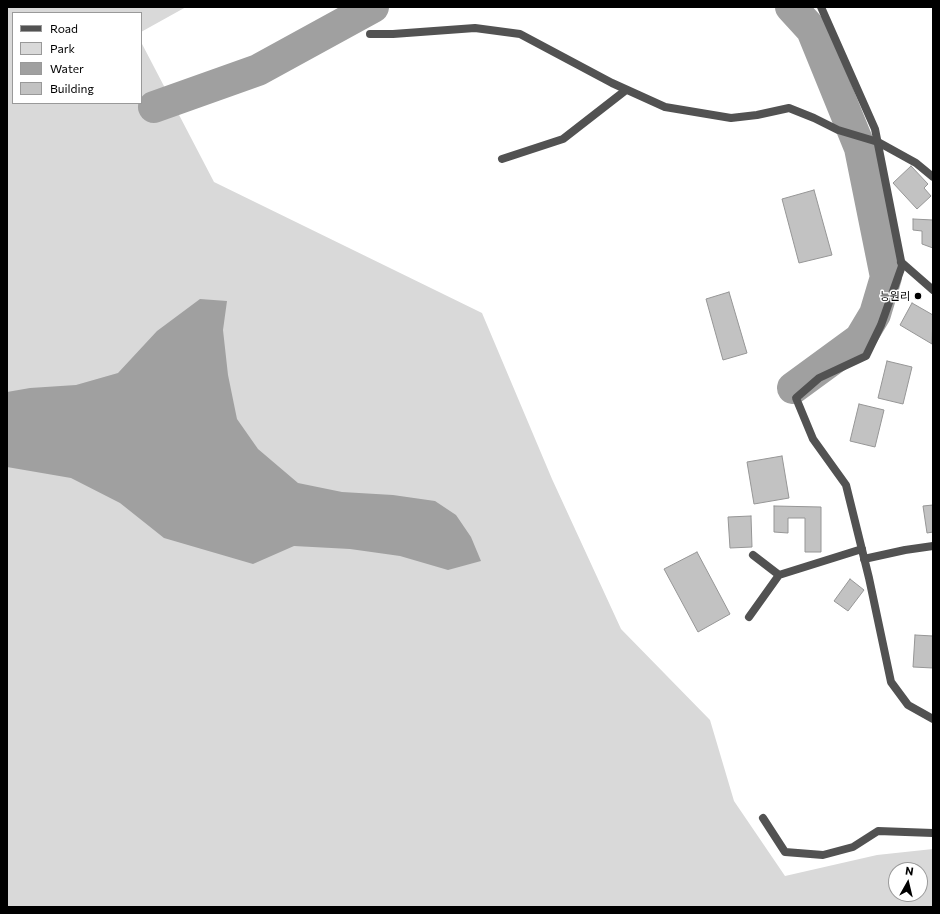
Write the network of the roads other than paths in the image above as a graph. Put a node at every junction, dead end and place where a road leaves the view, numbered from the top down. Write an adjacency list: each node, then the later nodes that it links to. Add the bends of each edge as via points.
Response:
1 (821, 7): 4 (street, via 875,128)
2 (370, 34): 3 (street, via 475,28 520,34)
3 (626, 90): 4 (street, via 665,107 731,118 789,108 838,130); 5 (street, via 563,139)
4 (878, 142): 6 (street, via 916,163); 7 (street)
5 (502, 159)
6 (933, 177)
7 (901, 262): 8 (street); 10 (street, via 902,266 881,325 866,356 819,378 796,398 813,439 846,485)
8 (933, 290)
9 (933, 546): 12 (street)
10 (862, 549): 12 (street); 13 (street)
11 (753, 555): 13 (street)
12 (864, 559): 15 (street, via 891,682 908,704)
13 (779, 574): 14 (street)
14 (749, 617)
15 (933, 719)
16 (763, 818): 17 (street, via 784,852 823,855 854,846 878,831)
17 (933, 833)

